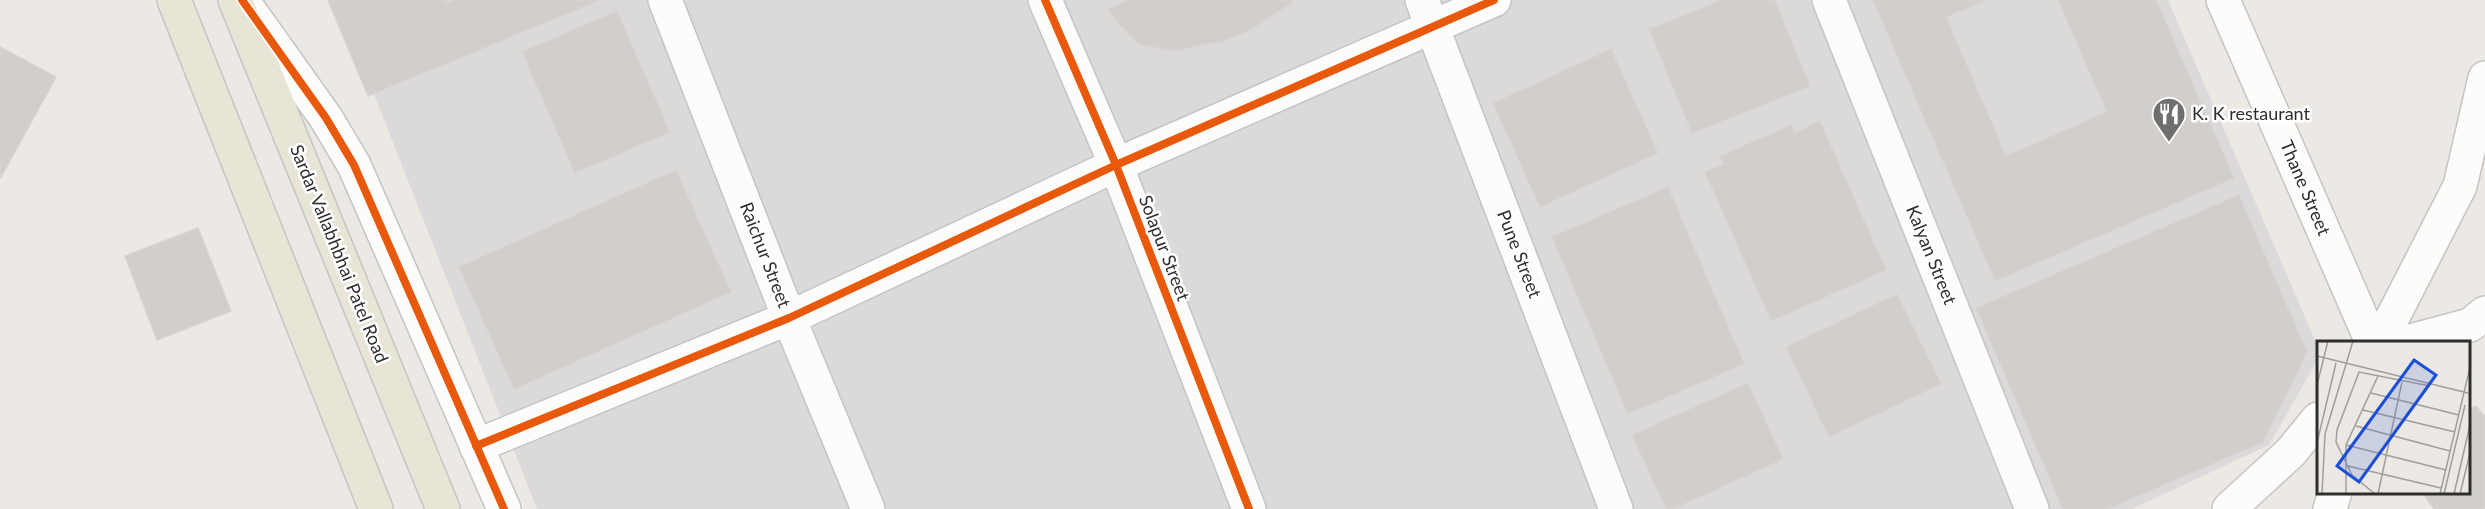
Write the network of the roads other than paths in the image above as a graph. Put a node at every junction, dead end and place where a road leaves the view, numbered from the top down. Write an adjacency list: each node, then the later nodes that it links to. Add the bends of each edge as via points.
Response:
1 (174, 0): 20 (main road)
2 (235, 0): 21 (main road, Sardar Vallabhbhai Patel Road)
3 (242, 0): 18 (street, via 326,118 354,165)
4 (665, 0): 12 (street, Raichur Street)
5 (1045, 0): 11 (street, Solapur Street)
6 (1494, 0): 9 (street)
7 (1829, 0): 26 (street, Kalyan Street)
8 (2223, 0): 14 (street, Thane Street)
9 (1427, 13): 11 (street); 25 (street, Pune Street)
10 (2485, 78): 15 (street, via 2460,186)
11 (1116, 165): 12 (street); 24 (street, Solapur Street)
12 (789, 318): 18 (street); 23 (street, Raichur Street)
13 (2480, 328): 16 (street)
14 (2372, 341)
15 (2381, 341)
16 (2412, 341)
17 (2317, 421): 27 (street, via 2290,453)
18 (476, 446): 22 (street)
19 (2334, 494): 28 (street)
20 (376, 509)
21 (443, 509)
22 (504, 509)
23 (868, 509)
24 (1250, 509)
25 (1616, 509)
26 (2032, 509)
27 (2229, 509)
28 (2330, 509)

